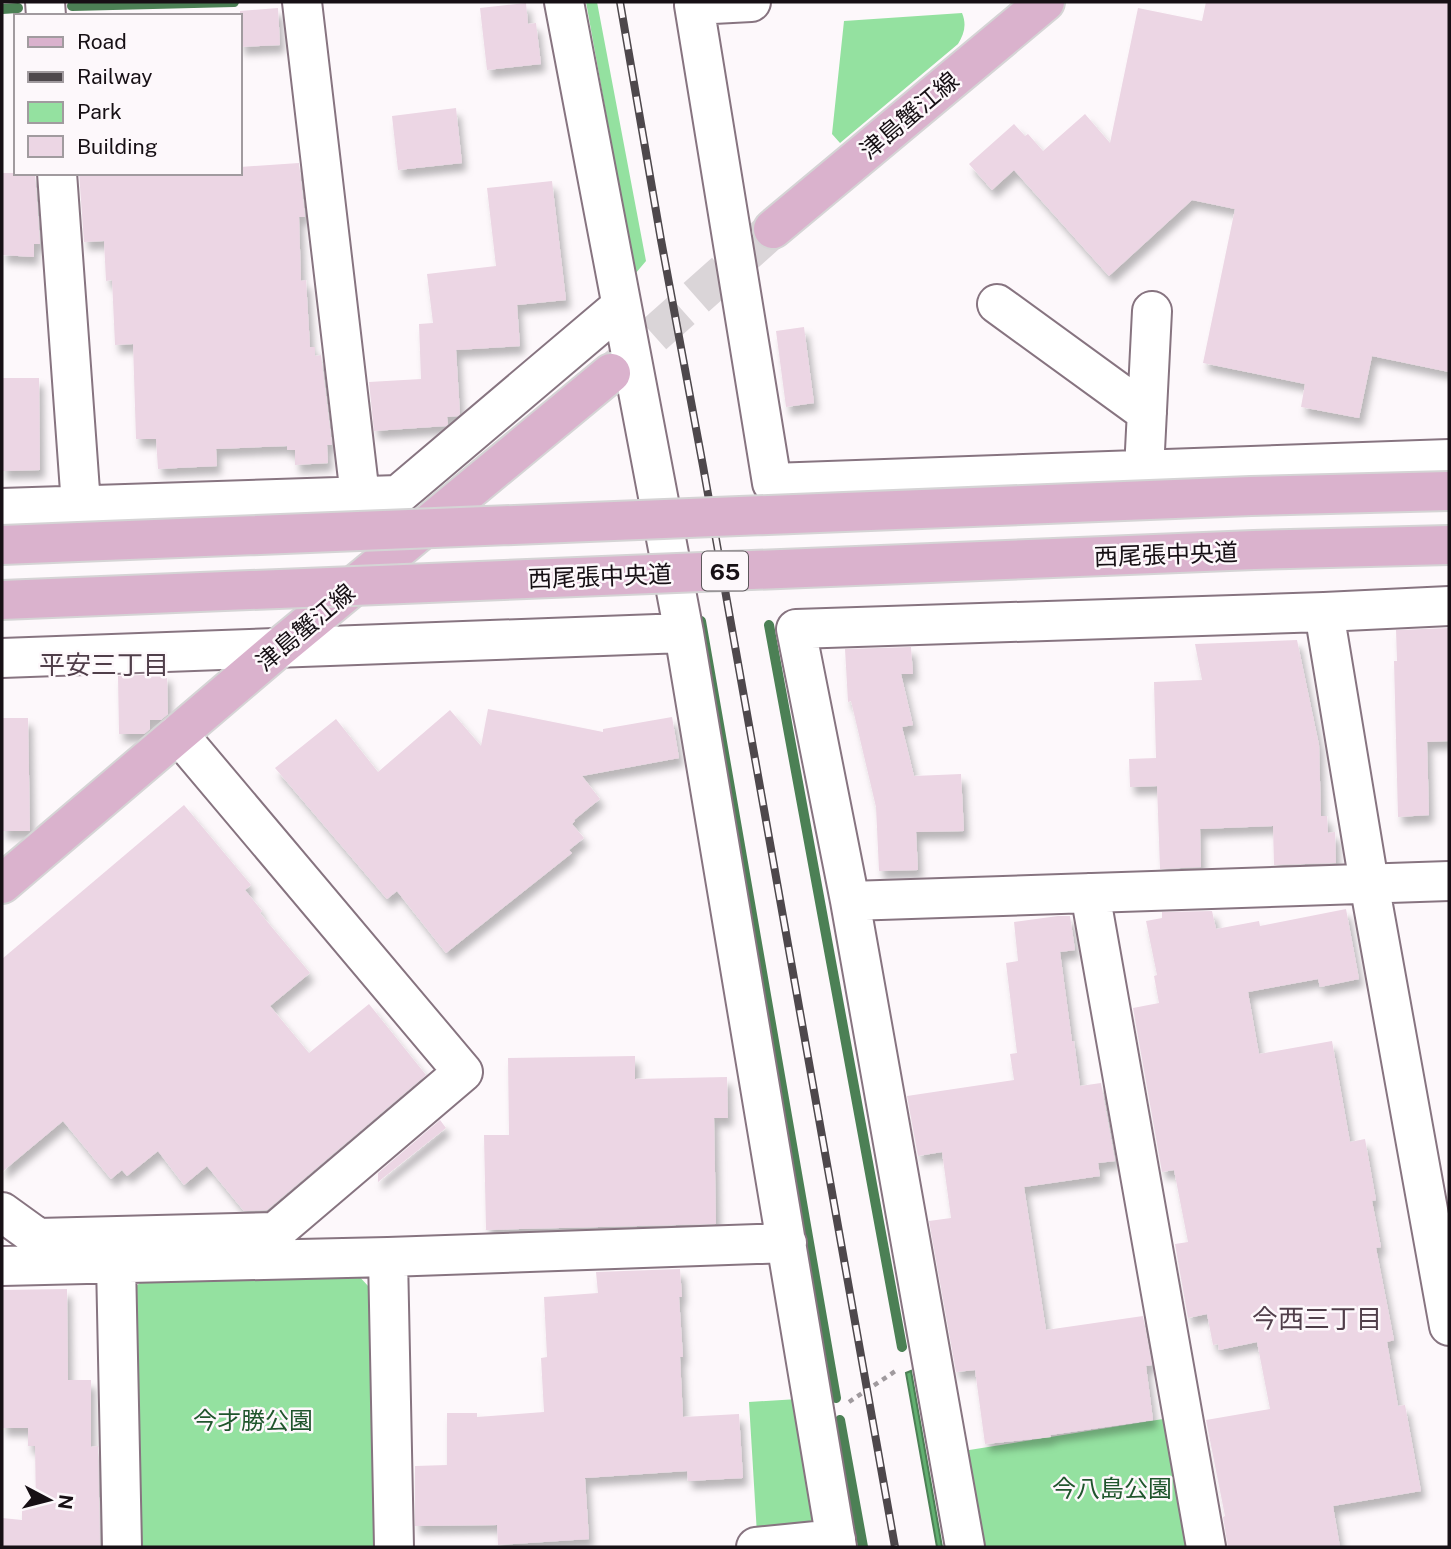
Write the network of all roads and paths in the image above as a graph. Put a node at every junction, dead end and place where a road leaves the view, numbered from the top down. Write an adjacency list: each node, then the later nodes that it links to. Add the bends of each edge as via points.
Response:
1 (302, 2): 16 (street)
2 (564, 2): 9 (street)
3 (751, 2): 5 (street)
4 (1045, 2): 7 (main road, 津島蟹江線)
5 (694, 3): 14 (street, via 772,483)
6 (58, 175): 17 (street)
7 (773, 229)
8 (997, 304): 12 (street)
9 (621, 306): 16 (street, via 398,495); 24 (street)
10 (1152, 311): 12 (street)
11 (611, 373): 25 (main road, 津島蟹江線)
12 (1147, 413): 14 (street)
13 (1449, 459): 14 (street)
14 (1144, 470)
15 (1449, 491): 19 (main road, 65, bridge)
16 (360, 496): 17 (street)
17 (81, 505): 18 (street)
18 (2, 508)
19 (2, 545)
20 (1449, 545): 21 (main road, 西尾張中央道 / 65, bridge)
21 (2, 600)
22 (1449, 606): 23 (street)
23 (1324, 612): 29 (street); 32 (street, via 796,629)
24 (684, 633): 25 (street); 34 (street)
25 (280, 647): 26 (street); 27 (main road, 津島蟹江線)
26 (2, 658)
27 (178, 734): 30 (main road, 津島蟹江線); 33 (street, via 463,1072 275,1232 38,1238)
28 (1449, 881): 29 (street)
29 (1369, 883): 31 (street); 38 (street)
30 (2, 884)
31 (1090, 893): 32 (street); 46 (street)
32 (850, 901): 39 (street)
33 (2, 1212)
34 (787, 1243): 35 (street); 40 (street)
35 (388, 1257): 36 (street); 43 (street)
36 (116, 1263): 37 (street); 42 (street)
37 (2, 1266)
38 (1449, 1326)
39 (930, 1347): 40 (path); 45 (street)
40 (817, 1424): 41 (street)
41 (836, 1543): 44 (street)
42 (122, 1547)
43 (394, 1547)
44 (756, 1547)
45 (965, 1547)
46 (1206, 1547)

